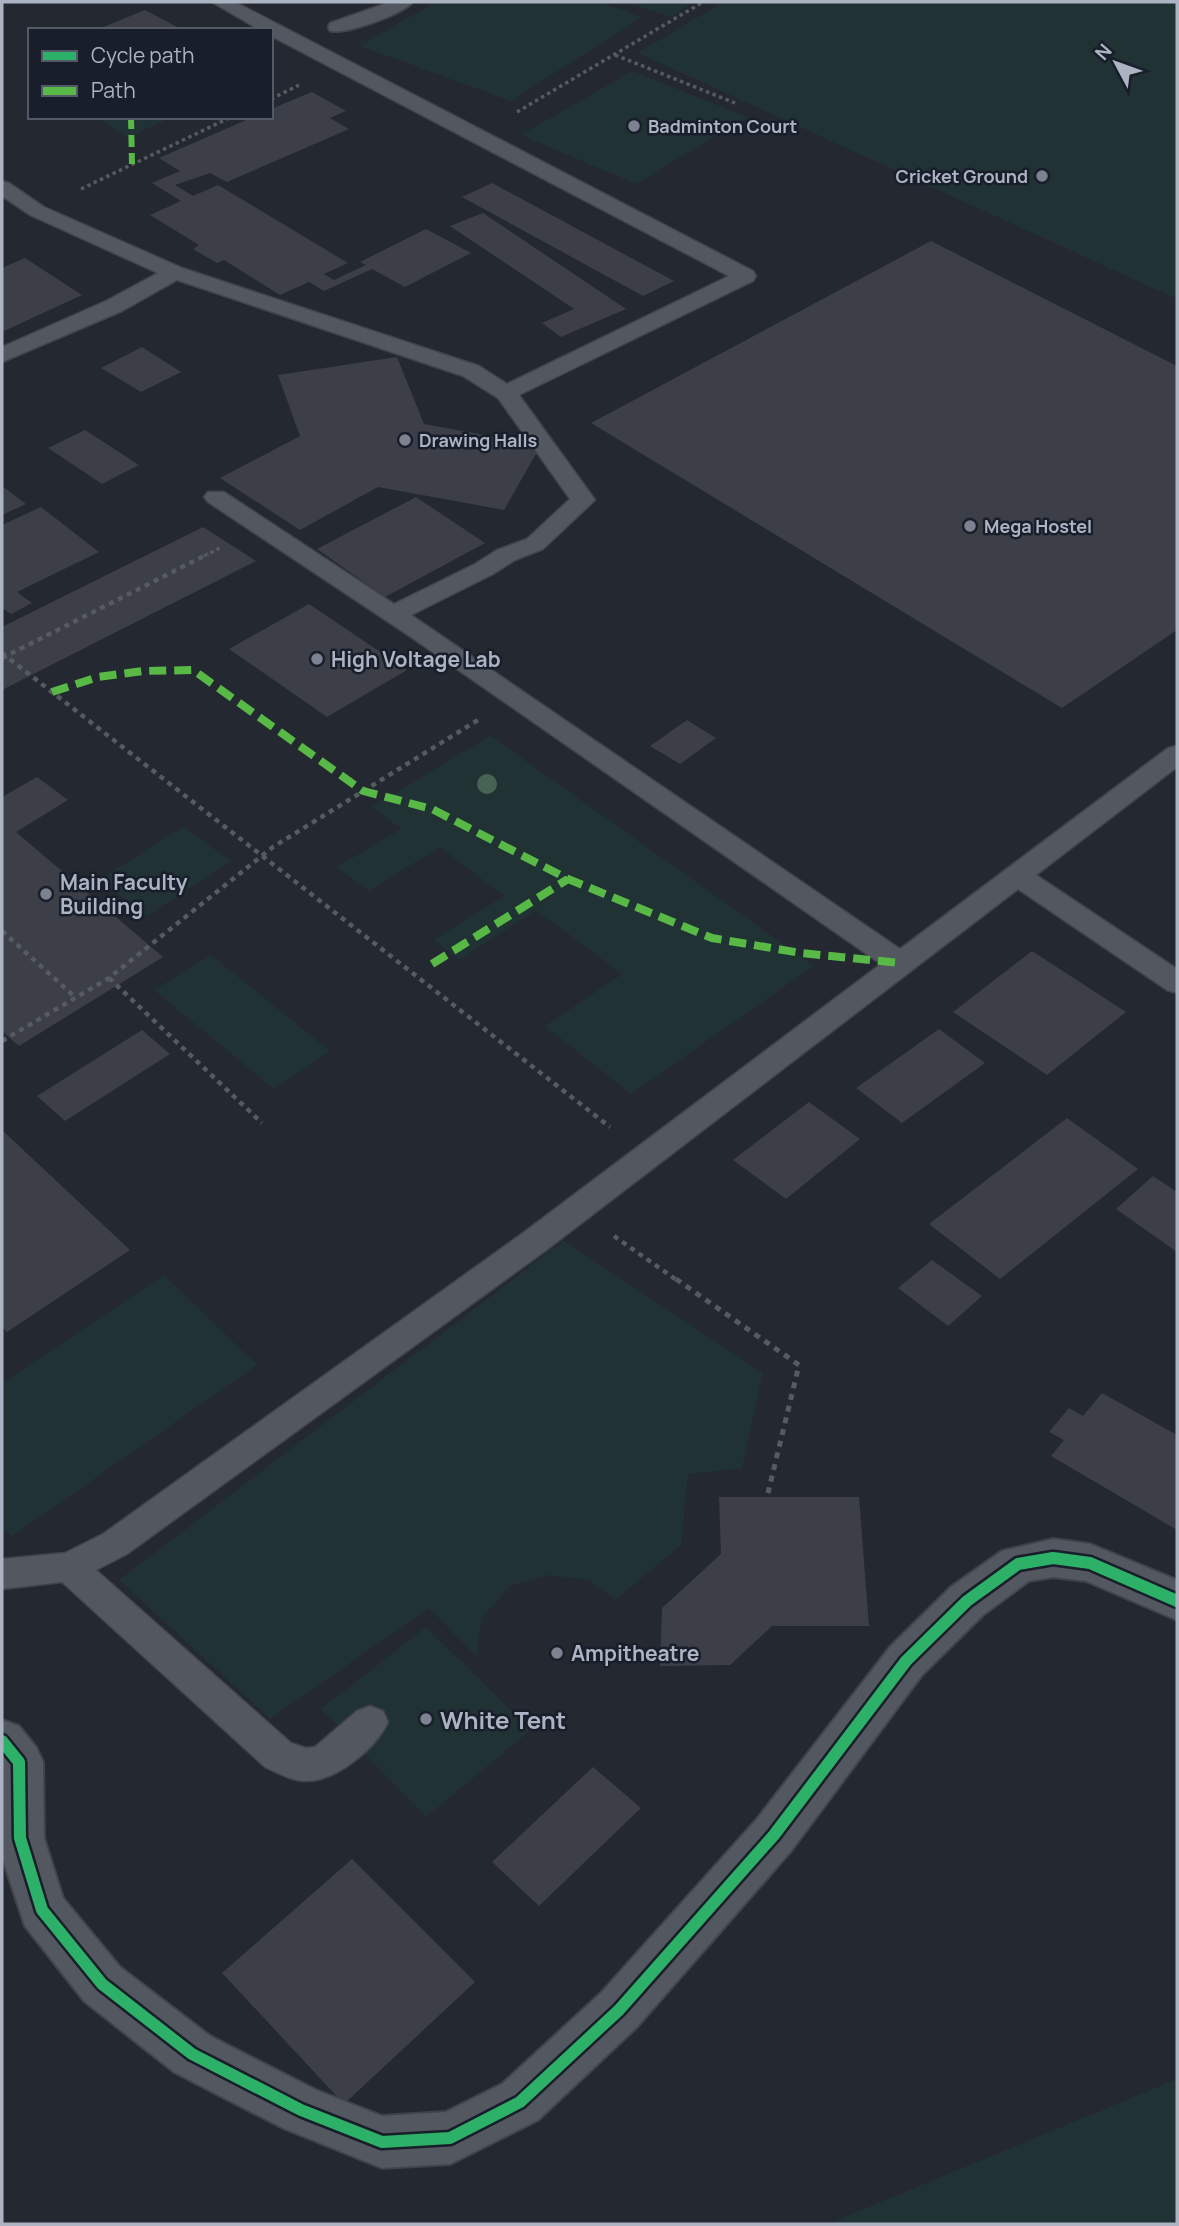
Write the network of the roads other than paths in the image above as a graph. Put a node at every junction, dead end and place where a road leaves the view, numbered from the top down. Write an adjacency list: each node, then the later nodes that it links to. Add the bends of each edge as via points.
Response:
1 (221, 2): 5 (lane)
2 (358, 2): 4 (lane)
3 (404, 2): 4 (lane)
4 (337, 27): 7 (lane)
5 (271, 28)
6 (273, 29): 7 (lane)
7 (309, 48): 11 (lane, via 745,276)
8 (2, 187): 9 (lane, via 37,211)
9 (175, 272): 10 (lane, via 114,306); 11 (lane, via 471,372)
10 (2, 355)
11 (506, 393): 13 (lane, via 583,500 535,544)
12 (216, 496): 13 (lane)
13 (392, 614): 16 (lane)
14 (1177, 754): 15 (lane)
15 (1017, 875): 16 (lane); 17 (lane)
16 (900, 963): 18 (lane, via 576,1209 115,1544)
17 (1177, 983)
18 (69, 1567): 19 (lane); 21 (lane, via 294,1765 319,1764)
19 (2, 1574)
20 (1177, 1601): 22 (street, via 1090,1563 1053,1558 1018,1564 967,1601 906,1661 774,1836 619,2010 520,2102 450,2138 382,2141 301,2110 192,2054 102,1984 43,1910 20,1838 19,1762)
21 (370, 1722)
22 (2, 1741)

